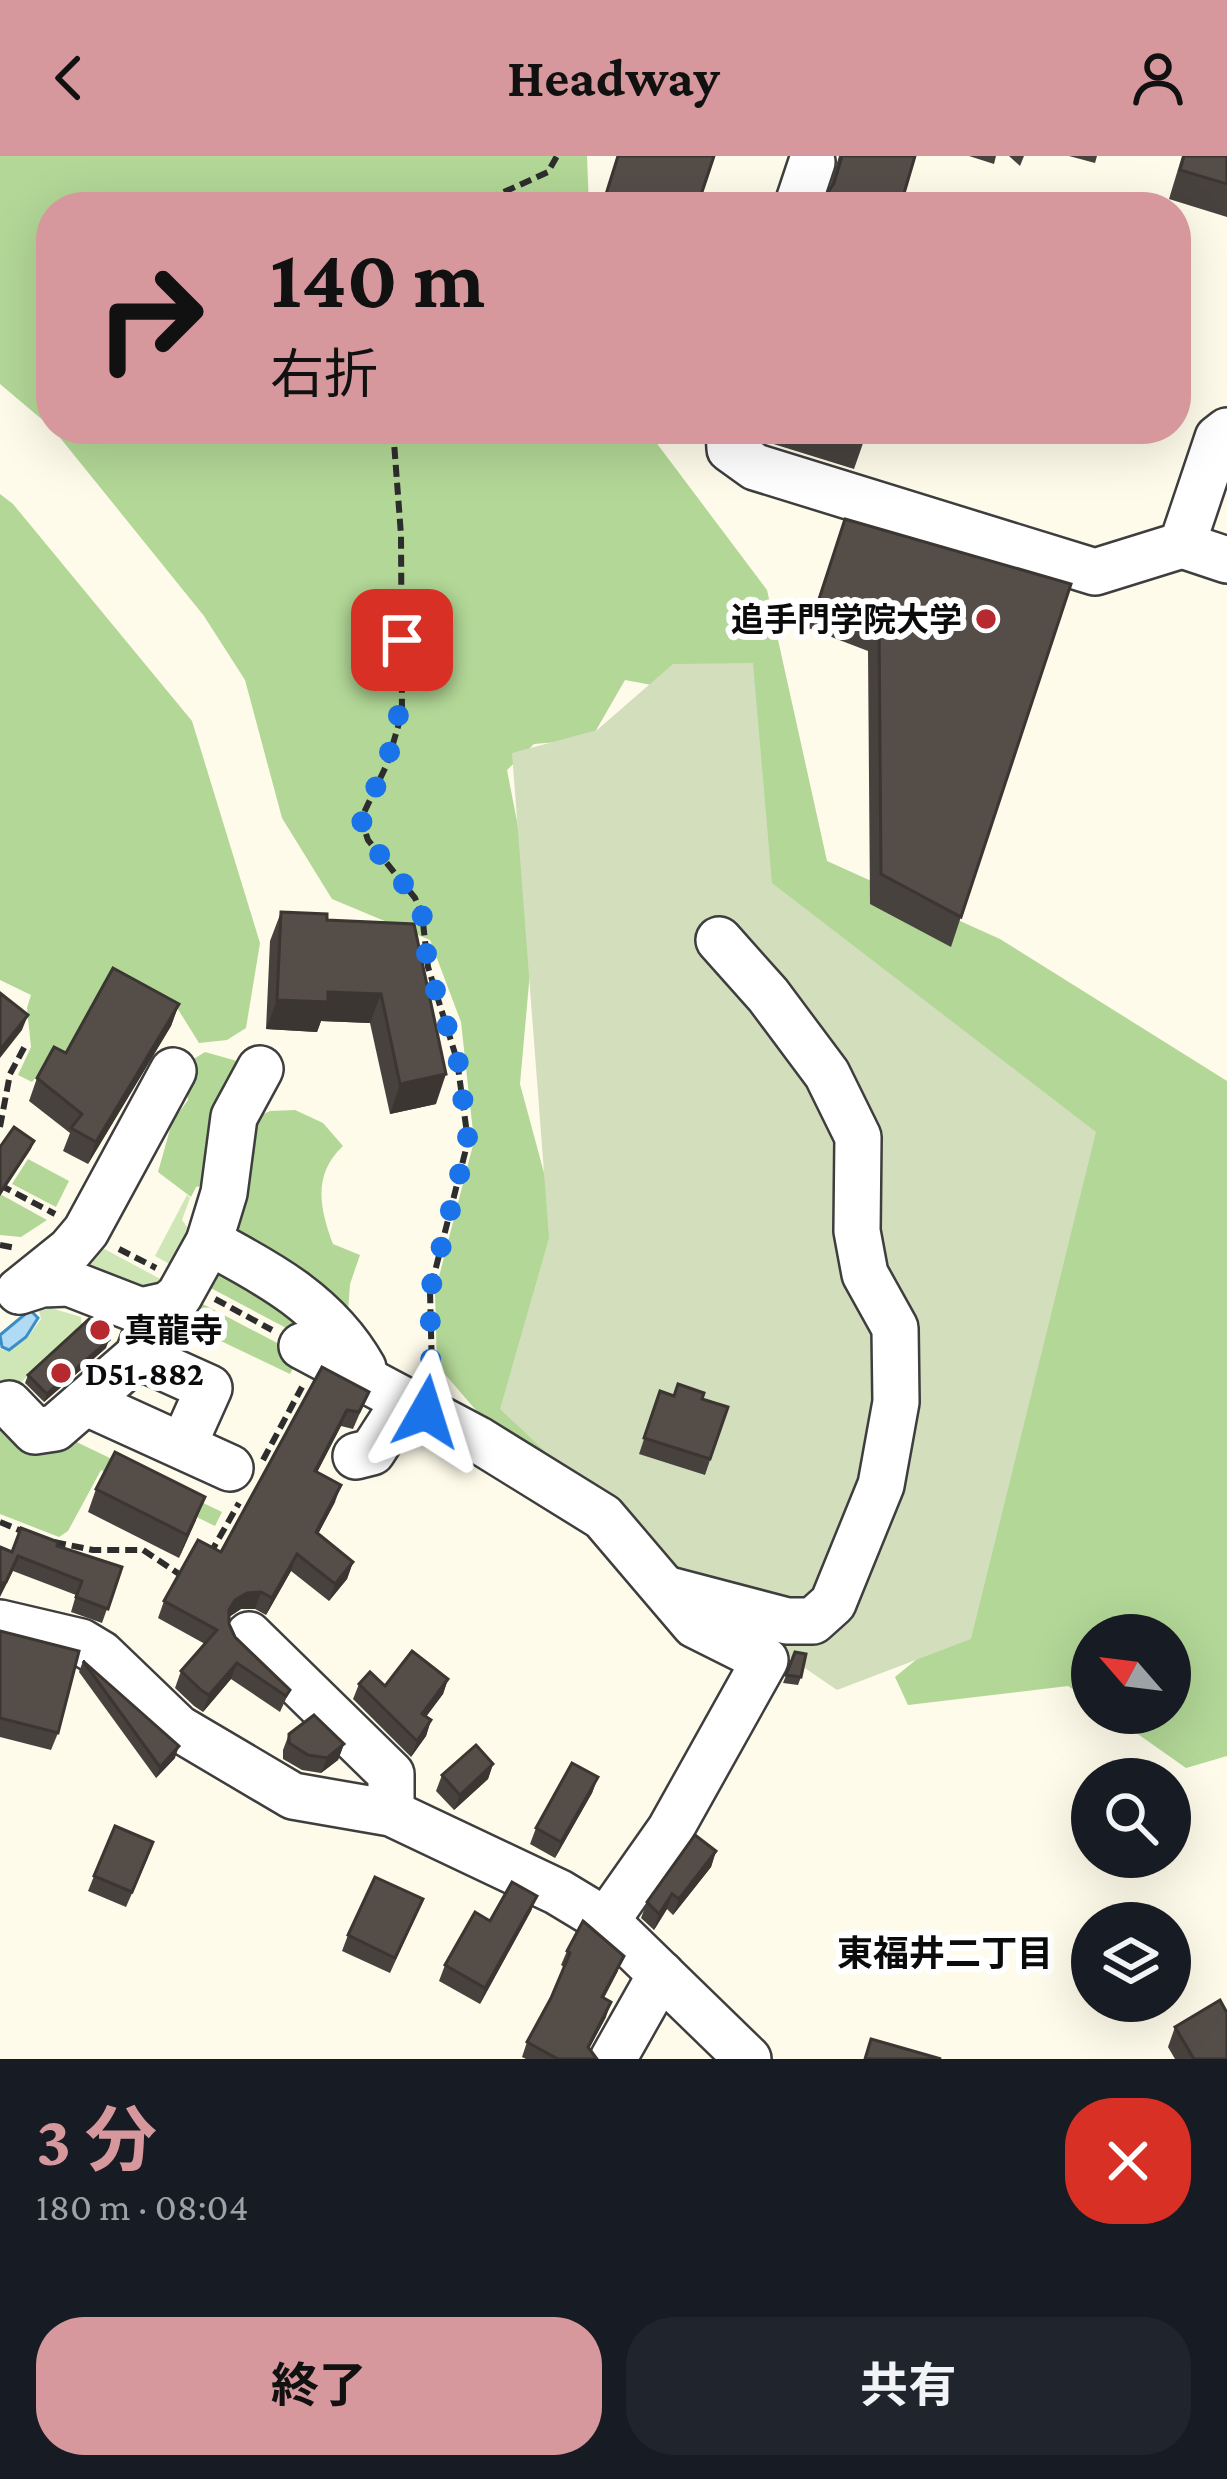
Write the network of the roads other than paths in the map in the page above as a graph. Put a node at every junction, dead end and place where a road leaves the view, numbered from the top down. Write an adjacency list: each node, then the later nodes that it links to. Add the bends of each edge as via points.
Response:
1 (812, 162): 2 (street)
2 (802, 192)
3 (1227, 431): 5 (street)
4 (730, 444): 5 (street, via 755,466 1095,572)
5 (1182, 544): 6 (street)
6 (1227, 560)
7 (718, 940): 21 (street, via 827,1074 858,1137 857,1231 865,1274 895,1328 896,1402 881,1484 857,1550 833,1603 813,1621)
8 (260, 1069): 10 (street, via 234,1117)
9 (172, 1071): 12 (street, via 86,1231)
10 (209, 1242): 11 (street, via 179,1296); 15 (street, via 298,1293)
11 (163, 1293): 12 (street, via 128,1307 69,1283 42,1284); 14 (street)
12 (10, 1301)
13 (302, 1346): 15 (street)
14 (138, 1356): 16 (street); 18 (street, via 209,1388)
15 (400, 1398): 19 (street, via 372,1452); 21 (street, via 603,1517)
16 (85, 1402): 17 (street, via 56,1428 35,1431); 18 (street)
17 (9, 1404)
18 (182, 1446): 20 (street)
19 (356, 1456)
20 (230, 1468)
21 (664, 1588): 25 (street, via 695,1625 765,1660 670,1830)
22 (0, 1623): 24 (street, via 81,1642 178,1728 293,1796)
23 (249, 1635): 24 (street, via 392,1774)
24 (391, 1813): 25 (street)
25 (606, 1921): 26 (street)
26 (661, 1974): 27 (street); 28 (street)
27 (613, 2059)
28 (748, 2059)

